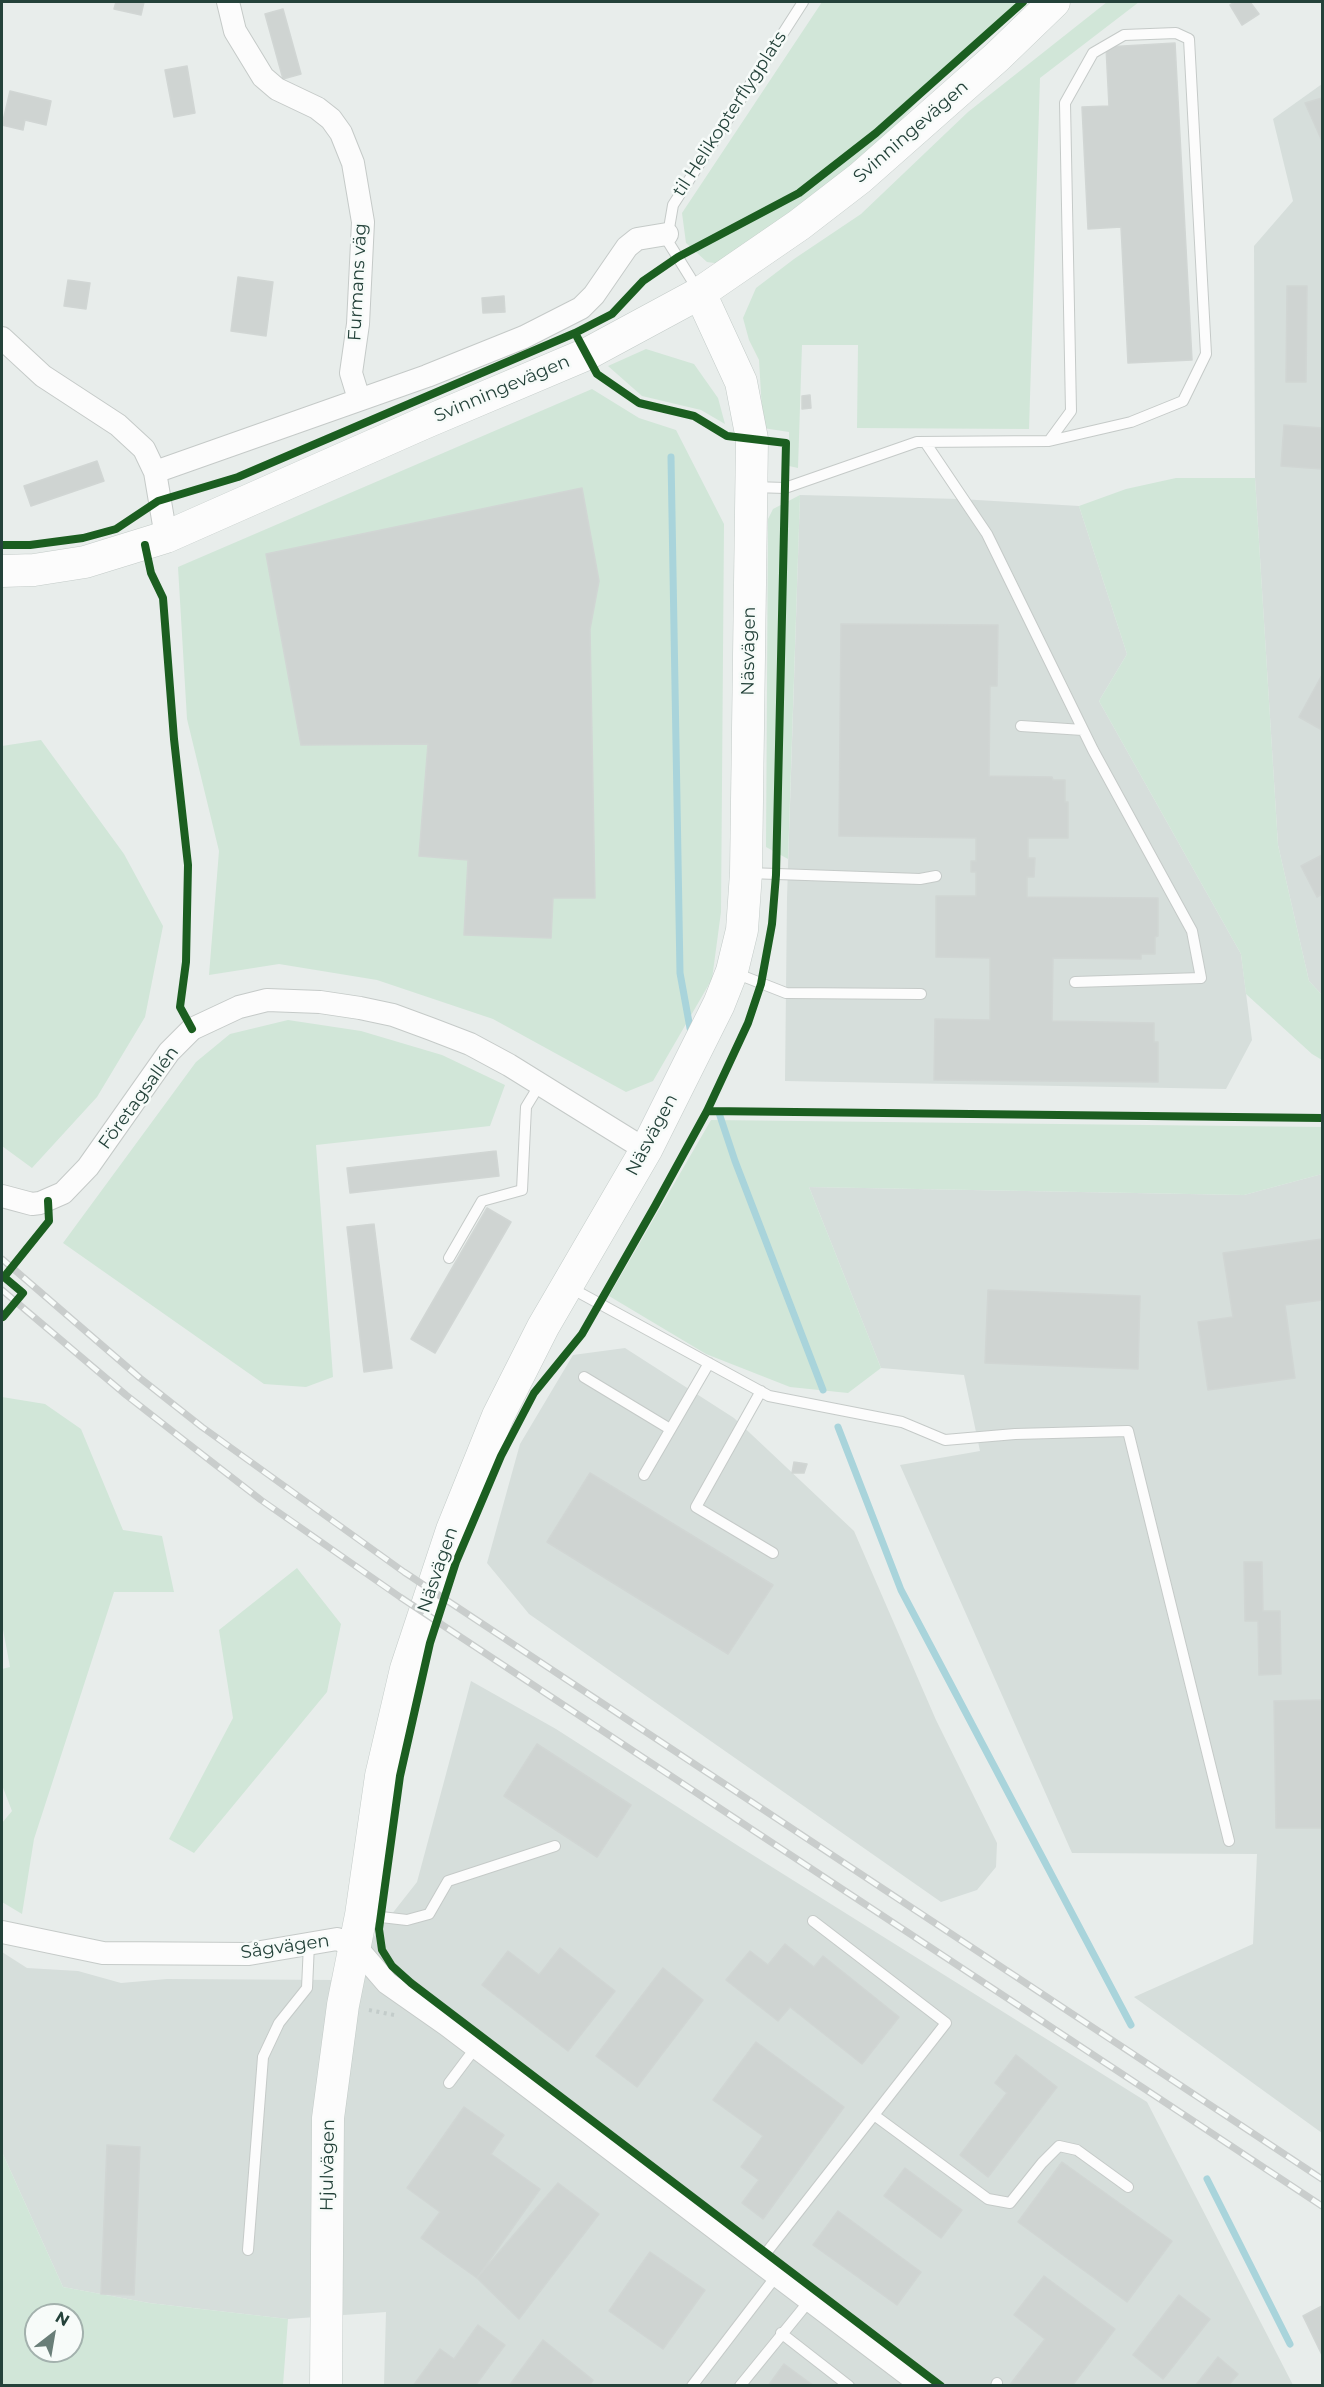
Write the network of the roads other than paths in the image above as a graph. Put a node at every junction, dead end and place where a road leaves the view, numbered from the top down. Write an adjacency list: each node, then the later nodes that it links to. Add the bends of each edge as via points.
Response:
1 (228, 2): 9 (street, Furmans väg, via 235,31 263,77 331,119 353,163 363,222 358,324 351,373)
2 (803, 2): 4 (lane, til Helikopterflygplats, via 682,188 673,205)
3 (1054, 2): 5 (street, Svinningevägen, via 860,178)
4 (667, 234): 5 (lane); 9 (street, via 638,239 627,247 594,295 581,308 557,321 458,364)
5 (700, 293): 13 (street, Näsvägen, via 741,382 752,439); 14 (street, Svinningevägen, via 586,354)
6 (2, 338): 8 (street)
7 (2, 363): 8 (street, via 20,365)
8 (43, 376): 12 (street, via 128,433 144,449)
9 (359, 399): 12 (street)
10 (1049, 441): 10 (lane, via 1131,422 1182,400 1206,354 1189,39 1176,33 1124,35 1093,54 1065,103 1071,411); 11 (lane)
11 (925, 442): 13 (lane, via 785,488); 17 (lane, via 987,534)
12 (155, 472): 14 (street)
13 (752, 487): 18 (street, Näsvägen)
14 (166, 537): 15 (street, Svinningevägen, via 85,562)
15 (2, 571)
16 (1021, 726): 17 (lane)
17 (1083, 730): 21 (lane, via 1192,931 1200,978)
18 (746, 873): 19 (lane, via 920,879); 20 (street, Näsvägen, via 742,930)
19 (936, 876)
20 (732, 971): 22 (lane, via 786,993); 24 (street, Näsvägen)
21 (1075, 982)
22 (921, 994)
23 (540, 1084): 24 (street, Företagsallén); 25 (street, Företagsallén, via 470,1044 393,1015 320,1002 267,1000 239,1007 192,1029 169,1052 88,1167 63,1193 40,1203); 26 (lane, via 526,1107 522,1190 482,1201)
24 (646, 1150): 27 (street, Näsvägen)
25 (2, 1196)
26 (450, 1258)
27 (567, 1285): 28 (lane); 36 (street, Näsvägen, via 489,1434 430,1589 381,1776)
28 (708, 1363): 30 (lane); 31 (lane)
29 (584, 1377): 31 (lane)
30 (761, 1391): 33 (lane, via 696,1507); 34 (lane, via 902,1422 945,1440 1128,1431)
31 (670, 1429): 32 (lane)
32 (644, 1475)
33 (773, 1553)
34 (1229, 1840)
35 (555, 1845): 36 (lane, via 448,1881 429,1914 407,1920)
36 (361, 1915): 40 (street, Näsvägen)
37 (813, 1921): 43 (lane, via 946,2023)
38 (2, 1932): 39 (street, Sågvägen, via 104,1953 249,1954)
39 (309, 1944): 40 (street, Sågvägen, via 337,1939); 45 (lane, via 307,1988 279,2023 263,2057)
40 (355, 1946): 41 (street, Sågvägen, via 387,1983); 50 (street, Hjulvägen, via 328,2118)
41 (476, 2047): 42 (lane); 46 (street, Sågvägen)
42 (449, 2083)
43 (874, 2115): 44 (lane, via 988,2199 1010,2203 1059,2146 1077,2150); 46 (lane)
44 (1128, 2187)
45 (248, 2250)
46 (759, 2262): 47 (street, Sågvägen)
47 (777, 2275): 48 (street, Sågvägen); 51 (lane)
48 (810, 2300): 49 (lane); 54 (street, Sågvägen)
49 (781, 2333): 52 (lane); 53 (lane)
50 (326, 2385)
51 (692, 2385)
52 (740, 2385)
53 (849, 2385)
54 (923, 2385)

